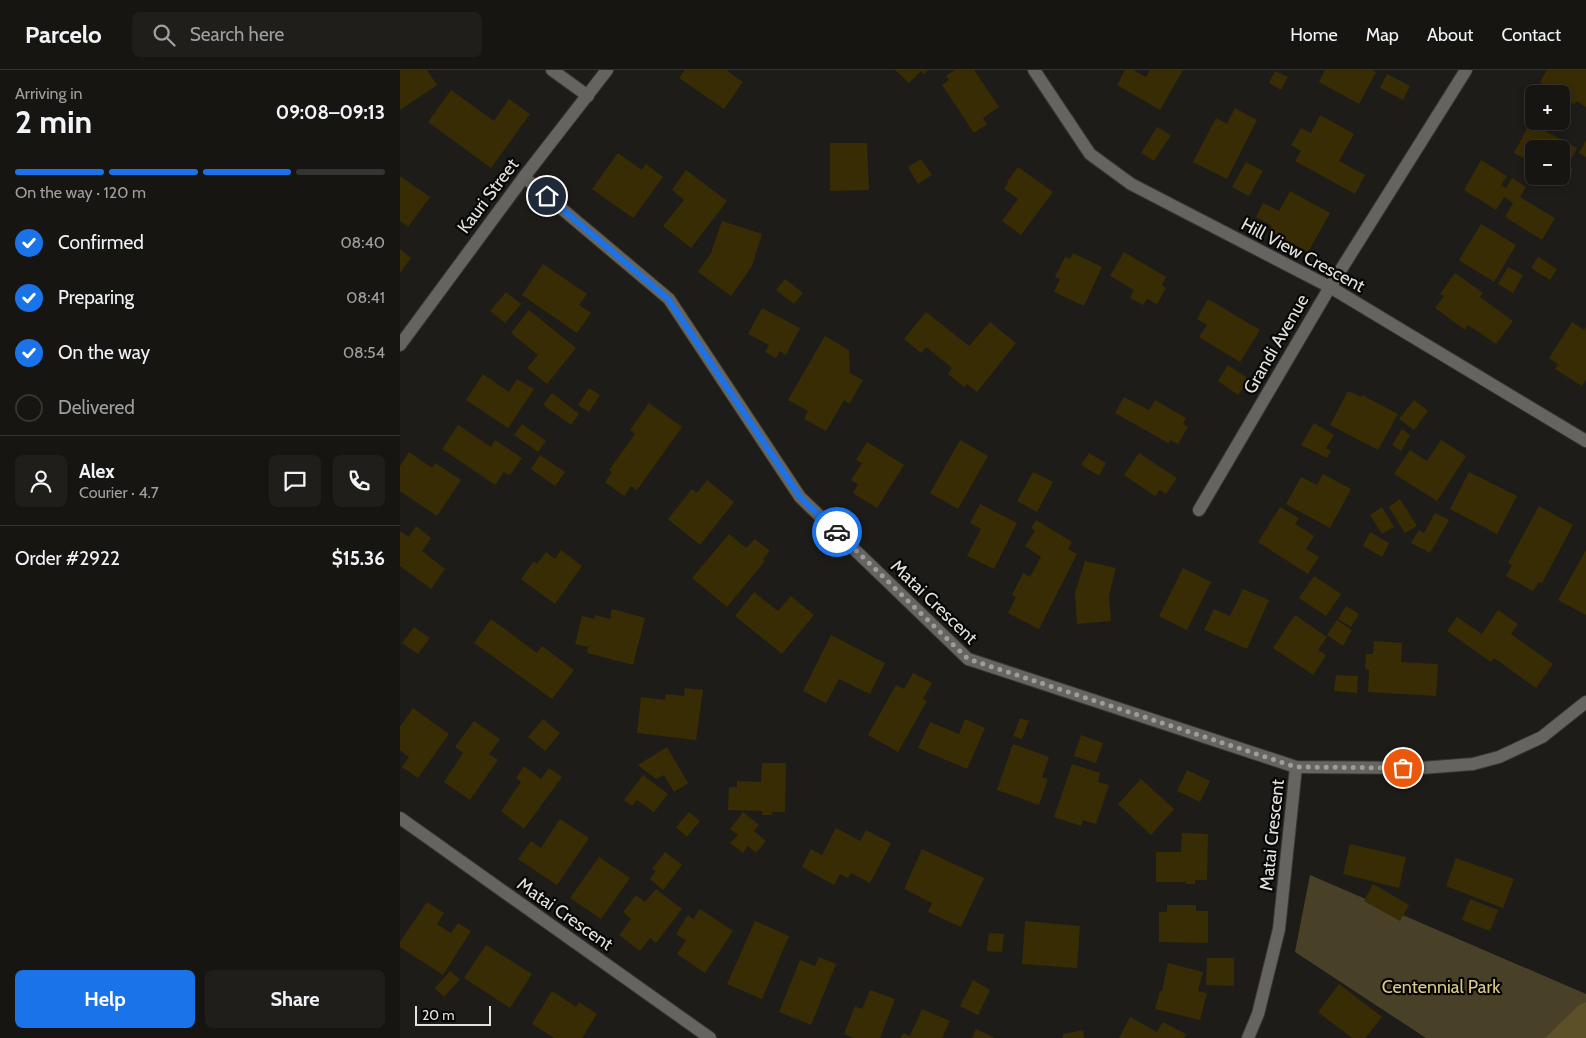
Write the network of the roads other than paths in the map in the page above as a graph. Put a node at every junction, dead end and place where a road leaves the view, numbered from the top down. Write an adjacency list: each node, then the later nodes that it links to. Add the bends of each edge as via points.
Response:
1 (552, 70): 5 (street)
2 (607, 70): 5 (street, Kauri Street)
3 (1034, 70): 7 (street, Hill View Crescent, via 1090,154 1130,184)
4 (1466, 70): 7 (street, Grandi Avenue)
5 (588, 96): 6 (street, Kauri Street)
6 (524, 177): 8 (street, Kauri Street); 12 (street, Matai Crescent, via 668,299 800,497 968,659)
7 (1330, 287): 9 (street, Hill View Crescent); 10 (street, Grandi Avenue)
8 (400, 345)
9 (1586, 441)
10 (1199, 510)
11 (1586, 702): 12 (street, via 1542,737 1499,757 1473,764 1421,768)
12 (1296, 767): 15 (street, Matai Crescent, via 1279,929 1258,1014)
13 (400, 818): 14 (street, Matai Crescent)
14 (710, 1038)
15 (1248, 1038)

